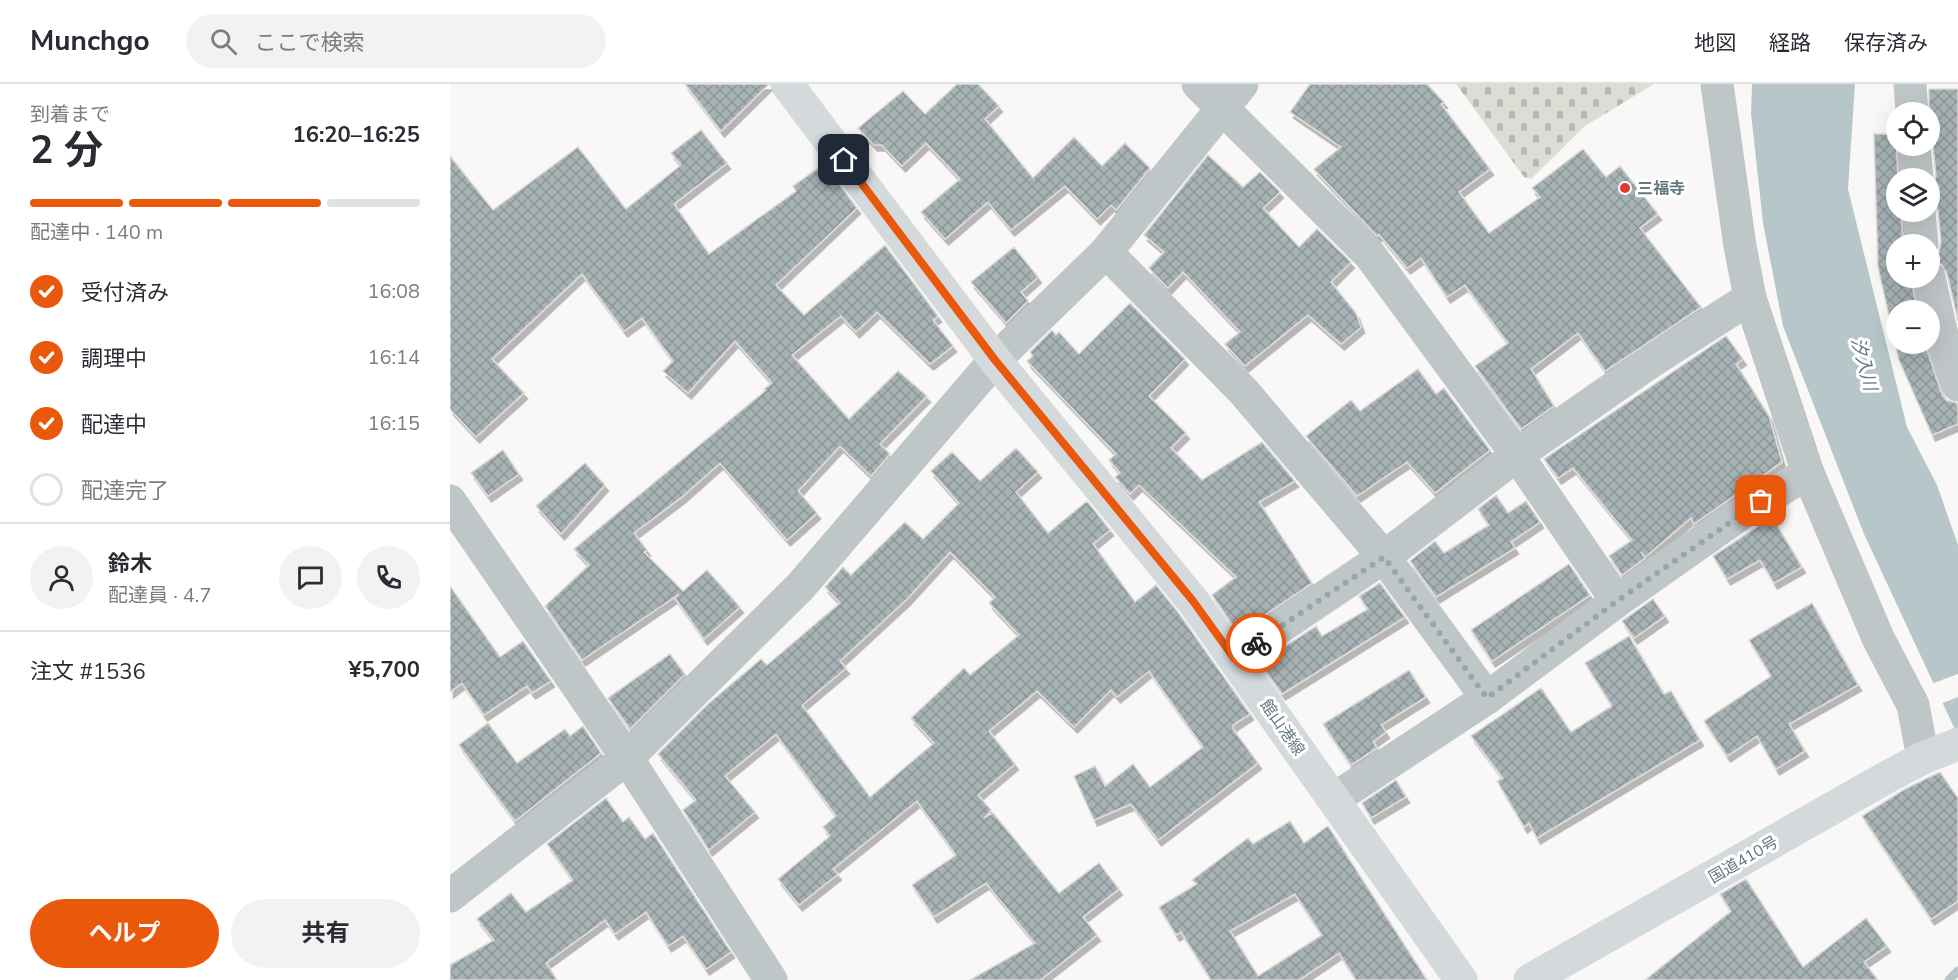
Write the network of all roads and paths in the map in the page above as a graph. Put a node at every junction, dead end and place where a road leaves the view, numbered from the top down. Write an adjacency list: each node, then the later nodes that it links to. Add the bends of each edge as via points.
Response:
1 (787, 84): 11 (main road, 館山港線)
2 (1198, 84): 7 (street)
3 (1242, 84): 7 (street)
4 (1717, 84): 10 (street)
5 (1910, 84): 6 (street)
6 (1911, 102)
7 (1222, 110): 8 (street); 13 (street, via 1370,255)
8 (1106, 252): 11 (street); 16 (street, via 1244,392)
9 (1931, 288): 12 (street)
10 (1750, 298): 13 (street); 14 (street)
11 (995, 360): 18 (main road, 館山港線, via 1193,601); 21 (street, via 800,587)
12 (1958, 385)
13 (1517, 455): 16 (street); 17 (street)
14 (1808, 473): 17 (street, via 1745,511); 22 (street, via 1878,638 1913,705)
15 (450, 501): 21 (street)
16 (1384, 557): 18 (street); 19 (street)
17 (1617, 601): 19 (street)
18 (1234, 658): 23 (main road, 館山港線)
19 (1487, 698): 23 (street)
20 (1956, 744): 22 (main road, 国道410号)
21 (627, 758): 24 (street); 25 (street)
22 (1923, 758): 27 (main road, 国道410号)
23 (1334, 799): 26 (main road, 館山港線)
24 (450, 896)
25 (771, 980)
26 (1461, 980)
27 (1530, 980)

